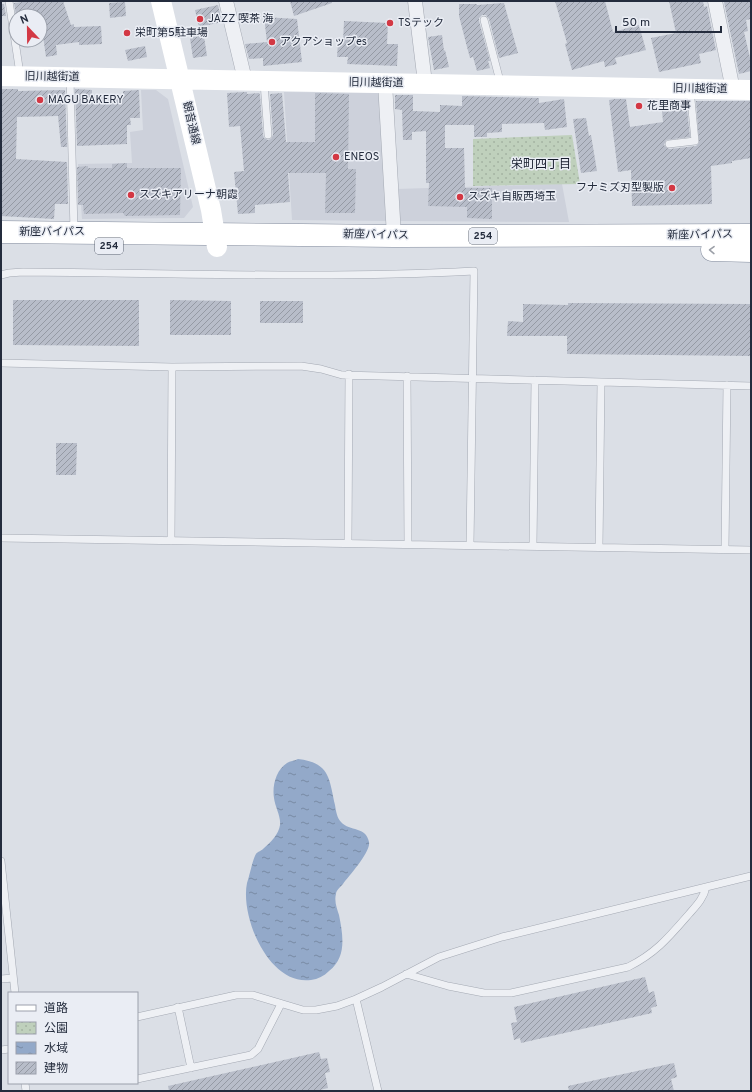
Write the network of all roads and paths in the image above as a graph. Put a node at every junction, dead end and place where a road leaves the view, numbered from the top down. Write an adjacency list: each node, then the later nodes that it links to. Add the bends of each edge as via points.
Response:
1 (9, 1): 7 (lane)
2 (161, 1): 9 (main road, 観音通線)
3 (226, 1): 10 (street)
4 (415, 1): 12 (street)
5 (715, 1): 15 (street)
6 (484, 20): 13 (lane)
7 (10, 76): 8 (main road, 旧川越街道)
8 (70, 78): 9 (main road, 旧川越街道); 19 (lane)
9 (180, 79): 10 (main road, 旧川越街道); 22 (main road, 観音通線)
10 (254, 81): 11 (main road, 旧川越街道); 16 (lane)
11 (385, 83): 12 (main road, 旧川越街道); 21 (street)
12 (425, 83): 13 (main road, 旧川越街道)
13 (501, 85): 14 (main road, 旧川越街道)
14 (690, 89): 15 (main road, 旧川越街道); 17 (lane, via 695,141)
15 (742, 90)
16 (268, 135)
17 (669, 144)
18 (1, 232): 19 (highway, 新座バイパス / 254)
19 (74, 232): 22 (highway, 新座バイパス / 254)
20 (751, 235): 21 (highway, 新座バイパス / 254)
21 (394, 236): 22 (highway, 新座バイパス / 254)
22 (216, 240): 23 (highway, 新座バイパス / 254); 24 (highway, 新座バイパス / 254, one-way to 22)
23 (1, 245)
24 (751, 251)
25 (1, 275): 30 (lane, via 9,272 334,275 474,271)
26 (1, 363): 27 (lane)
27 (172, 367): 28 (lane, via 301,366 342,375); 36 (lane)
28 (349, 374): 29 (lane); 37 (lane)
29 (407, 376): 30 (lane); 38 (lane)
30 (473, 378): 31 (lane); 39 (lane)
31 (535, 380): 32 (lane); 40 (lane)
32 (601, 382): 33 (lane); 41 (lane)
33 (727, 385): 34 (lane); 42 (lane)
34 (751, 386)
35 (1, 538): 36 (lane)
36 (171, 541): 37 (lane)
37 (348, 543): 38 (lane)
38 (408, 544): 39 (lane)
39 (470, 545): 40 (lane)
40 (533, 546): 41 (lane)
41 (599, 547): 42 (lane)
42 (725, 549): 43 (lane)
43 (751, 550)
44 (1, 861): 48 (lane)
45 (751, 876): 46 (lane)
46 (706, 887): 47 (lane, via 502,937 439,957); 47 (lane, via 700,901 666,941 642,960 628,967 511,993 484,993)
47 (406, 974): 51 (lane)
48 (14, 978): 49 (lane); 50 (lane)
49 (1, 979)
50 (15, 992)
51 (356, 999): 52 (lane, via 316,1010 303,1010); 57 (lane)
52 (281, 1004): 53 (lane, via 253,995 236,995); 55 (lane, via 258,1049 251,1055)
53 (178, 1007): 54 (lane); 55 (lane)
54 (138, 1016)
55 (191, 1068): 56 (lane)
56 (138, 1079)
57 (378, 1091)

